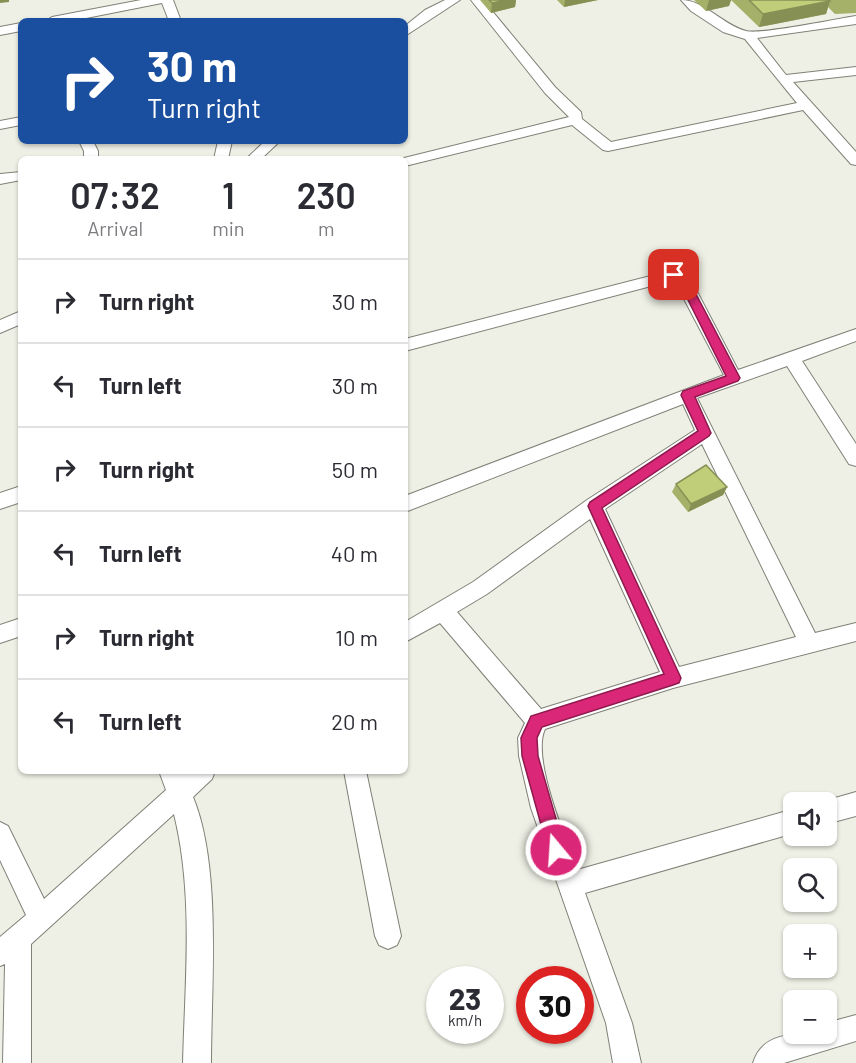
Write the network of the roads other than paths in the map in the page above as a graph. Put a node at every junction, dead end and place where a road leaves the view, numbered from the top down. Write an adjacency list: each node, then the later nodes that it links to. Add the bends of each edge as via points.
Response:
1 (159, 0): 6 (street)
2 (167, 0): 8 (street)
3 (454, 0): 11 (street)
4 (477, 0): 17 (street, via 542,81 576,114)
5 (687, 0): 13 (street, via 726,29)
6 (121, 3): 7 (street)
7 (64, 18)
8 (174, 18)
9 (856, 20): 13 (street)
10 (18, 28): 12 (street)
11 (408, 30)
12 (0, 31)
13 (749, 36): 15 (street)
14 (856, 71): 15 (street)
15 (783, 79): 16 (street)
16 (806, 105): 17 (street, via 608,147); 23 (street)
17 (575, 120): 22 (street)
18 (18, 122): 19 (street)
19 (0, 125)
20 (270, 144): 21 (street)
21 (256, 156)
22 (408, 161)
23 (856, 161)
24 (18, 176): 25 (street)
25 (0, 179)
26 (18, 318): 27 (street)
27 (0, 327)
28 (856, 335): 30 (street)
29 (408, 344): 31 (street, via 674,275 684,282)
30 (791, 358): 31 (street); 34 (street)
31 (734, 378): 32 (street)
32 (687, 395): 33 (street); 37 (street)
33 (705, 433): 38 (street); 44 (street)
34 (856, 459)
35 (18, 495): 36 (street)
36 (0, 501)
37 (408, 503)
38 (594, 506): 39 (street, via 522,560); 45 (street)
39 (443, 611): 41 (street); 46 (street)
40 (18, 628): 43 (street)
41 (408, 631)
42 (856, 632): 44 (street)
43 (0, 634)
44 (810, 644): 45 (street)
45 (673, 678): 46 (street)
46 (537, 721): 54 (street, via 529,738 530,756)
47 (196, 774): 49 (street)
48 (356, 774): 56 (street)
49 (176, 781): 55 (street); 60 (street, via 194,855 199,924)
50 (856, 804): 51 (street)
51 (837, 809)
52 (783, 824): 54 (street)
53 (0, 834): 55 (street)
54 (569, 885): 61 (street, via 619,1023)
55 (41, 919): 57 (street)
56 (388, 936)
57 (9, 946): 59 (street)
58 (856, 1028): 62 (street, via 778,1051)
59 (17, 1063)
60 (196, 1063)
61 (627, 1063)
62 (767, 1063)

